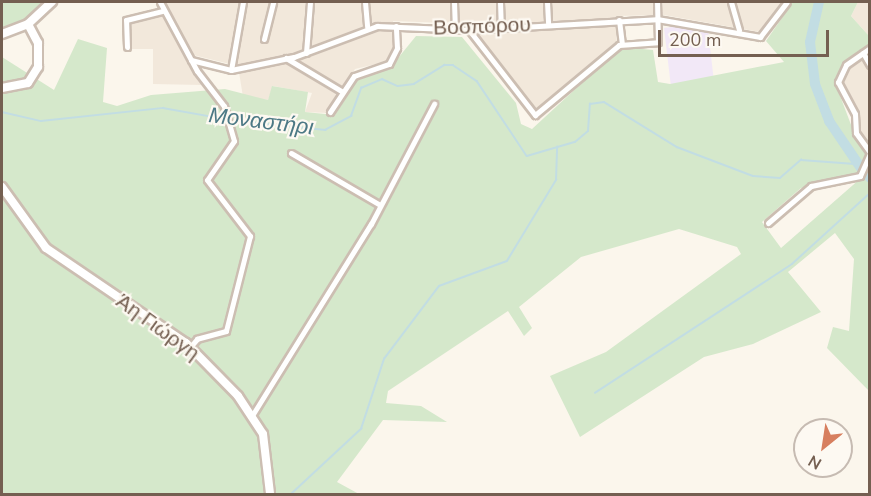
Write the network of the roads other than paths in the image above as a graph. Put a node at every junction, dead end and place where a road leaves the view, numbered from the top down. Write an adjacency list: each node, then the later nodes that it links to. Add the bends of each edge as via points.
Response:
1 (52, 2): 16 (street)
2 (160, 2): 13 (street)
3 (243, 2): 34 (street)
4 (273, 2): 25 (street)
5 (310, 2): 29 (street)
6 (365, 2): 19 (street)
7 (454, 2): 21 (street)
8 (500, 2): 20 (street)
9 (547, 2): 17 (street)
10 (657, 2): 14 (street)
11 (731, 2): 23 (street)
12 (787, 2): 23 (street, Βοσπόρου, via 763,36)
13 (163, 11): 27 (street, via 126,20); 32 (street)
14 (657, 19): 15 (street, Βοσπόρου); 23 (street, Βοσπόρου); 26 (street, via 658,42)
15 (619, 21): 17 (street, Βοσπόρου); 26 (street)
16 (28, 24): 24 (street); 35 (street, via 40,55 34,75 18,87)
17 (548, 24): 20 (street, Βοσπόρου)
18 (396, 26): 19 (street, Βοσπόρου); 21 (street, Βοσπόρου); 36 (street, via 397,48 389,64 356,74)
19 (367, 27): 29 (street, Βοσπόρου)
20 (501, 28): 22 (street, Βοσπόρου)
21 (455, 29): 22 (street, Βοσπόρου)
22 (469, 30): 26 (street, via 533,115)
23 (739, 32)
24 (2, 34)
25 (264, 39)
26 (622, 44)
27 (127, 47)
28 (870, 48): 30 (street)
29 (306, 52): 31 (street, Βοσπόρου)
30 (863, 53): 33 (street); 40 (street, via 854,59 838,83 854,112 856,133)
31 (286, 58): 34 (street, Βοσπόρου); 36 (street)
32 (191, 60): 34 (street); 44 (street, via 223,101 234,139 209,172 208,185 243,221 250,239 227,328)
33 (870, 65)
34 (231, 70)
35 (2, 88)
36 (343, 92): 38 (street)
37 (434, 104): 42 (street)
38 (330, 112)
39 (291, 153): 42 (street)
40 (870, 153): 43 (street, via 860,176 811,186)
41 (2, 187): 44 (street, Άη Γιώργη, via 46,248)
42 (380, 205): 45 (street)
43 (768, 223)
44 (191, 346): 45 (street, Άη Γιώργη)
45 (253, 414): 46 (street, Άη Γιώργη, via 265,440)
46 (270, 495)

